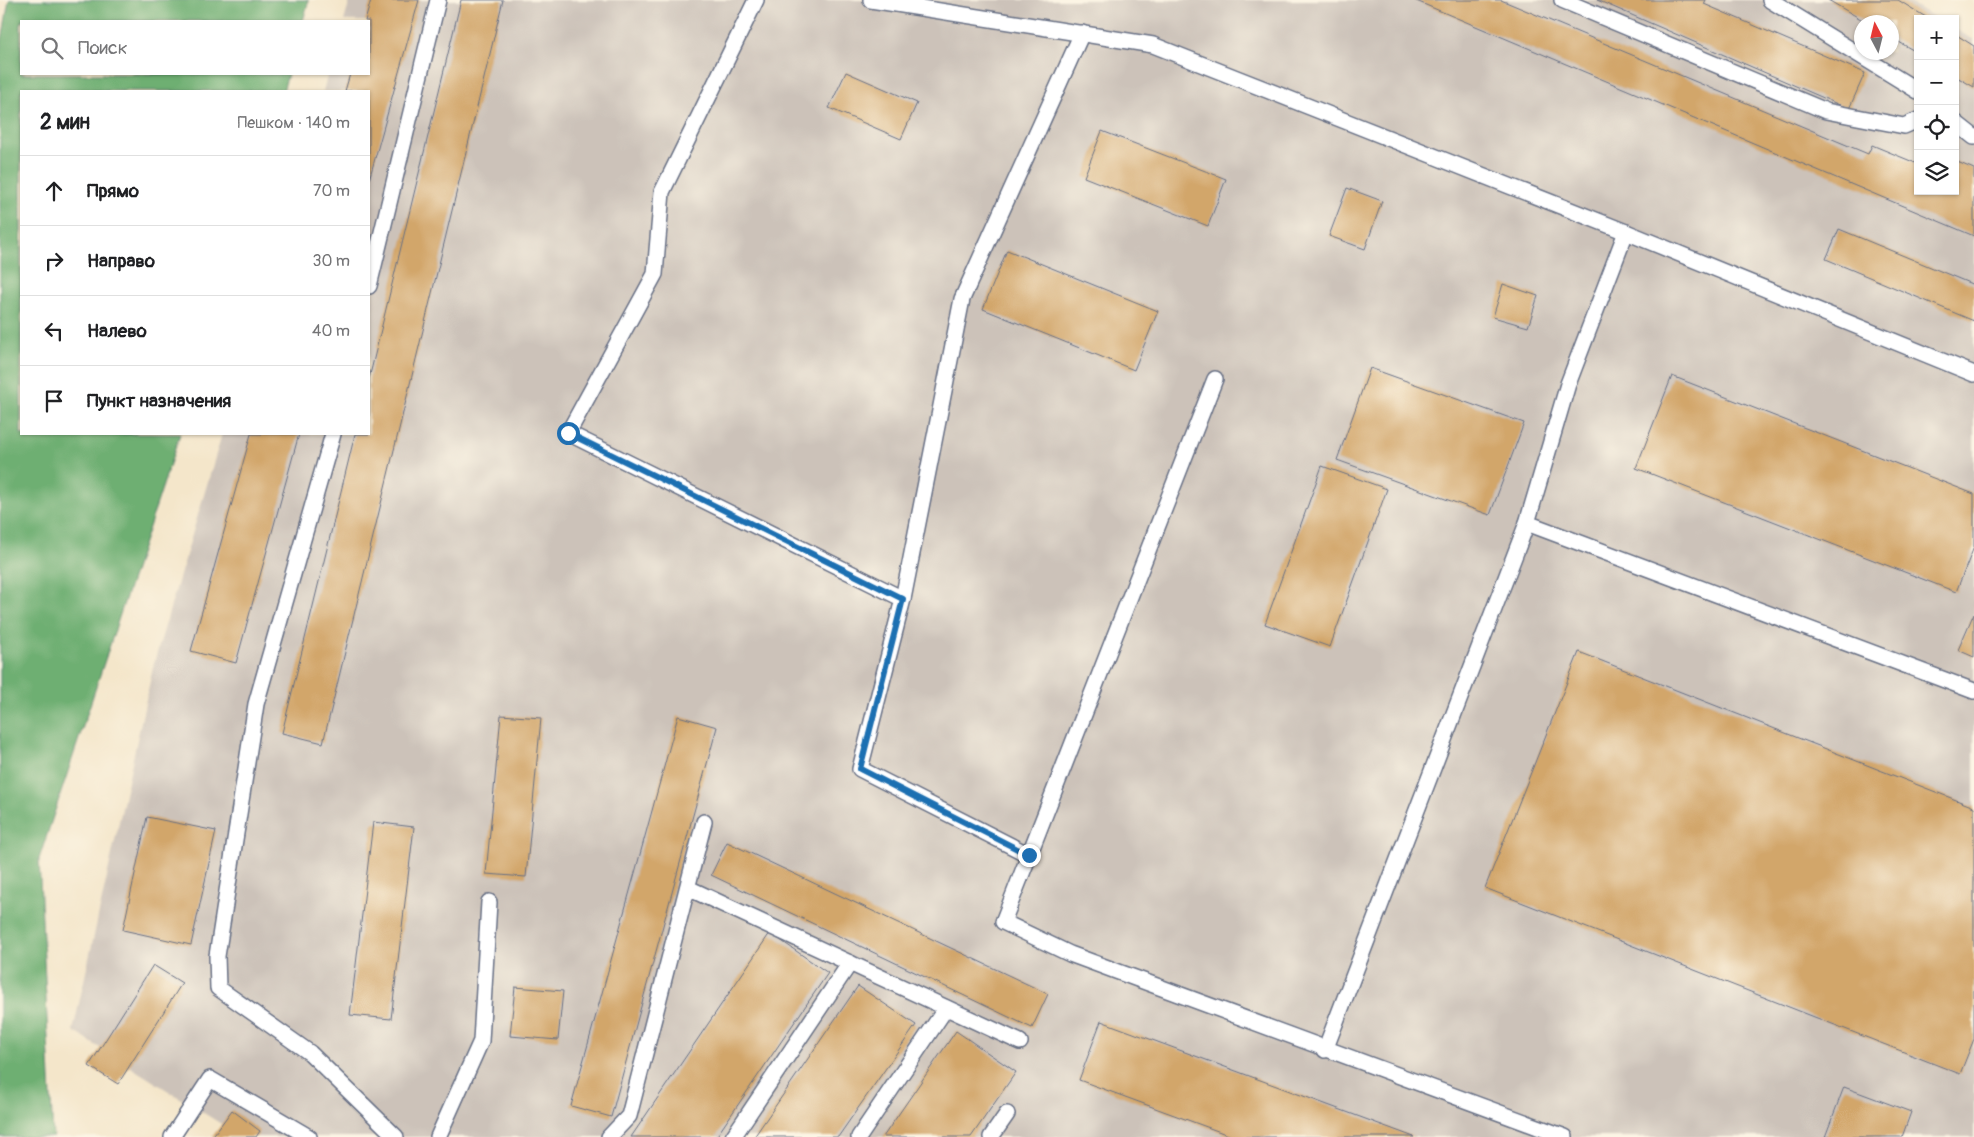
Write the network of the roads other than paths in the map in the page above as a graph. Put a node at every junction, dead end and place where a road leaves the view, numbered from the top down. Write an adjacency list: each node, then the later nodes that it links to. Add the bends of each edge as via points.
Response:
1 (438, 0): 12 (lane)
2 (756, 0): 17 (lane, via 662,192 656,274 568,433)
3 (871, 0): 6 (lane)
4 (1562, 0): 8 (lane, via 1826,111 1904,126)
5 (1770, 0): 7 (lane)
6 (1082, 33): 11 (lane, via 1153,45); 17 (lane, via 962,299)
7 (1914, 89)
8 (1914, 122)
9 (1959, 125): 10 (lane)
10 (1974, 137)
11 (1626, 232): 13 (lane); 16 (lane, via 1568,384)
12 (370, 282)
13 (1974, 374)
14 (1215, 379): 20 (lane)
15 (333, 435): 30 (lane, via 256,704 217,956 218,988 310,1053)
16 (1527, 523): 18 (lane); 26 (lane)
17 (903, 599): 20 (lane, via 860,769)
18 (1974, 691)
19 (704, 822): 21 (lane)
20 (1029, 855): 26 (lane, via 1003,922 1070,954)
21 (688, 888): 23 (lane); 32 (lane, via 629,1116)
22 (489, 902): 31 (lane, via 481,1041)
23 (850, 963): 24 (lane); 33 (lane)
24 (946, 1008): 25 (lane); 34 (lane)
25 (1020, 1042)
26 (1325, 1050): 36 (lane)
27 (1007, 1114): 35 (lane)
28 (172, 1137): 29 (lane, via 210,1079)
29 (309, 1137)
30 (396, 1137)
31 (438, 1137)
32 (609, 1137)
33 (733, 1137)
34 (859, 1137)
35 (992, 1137)
36 (1565, 1137)

